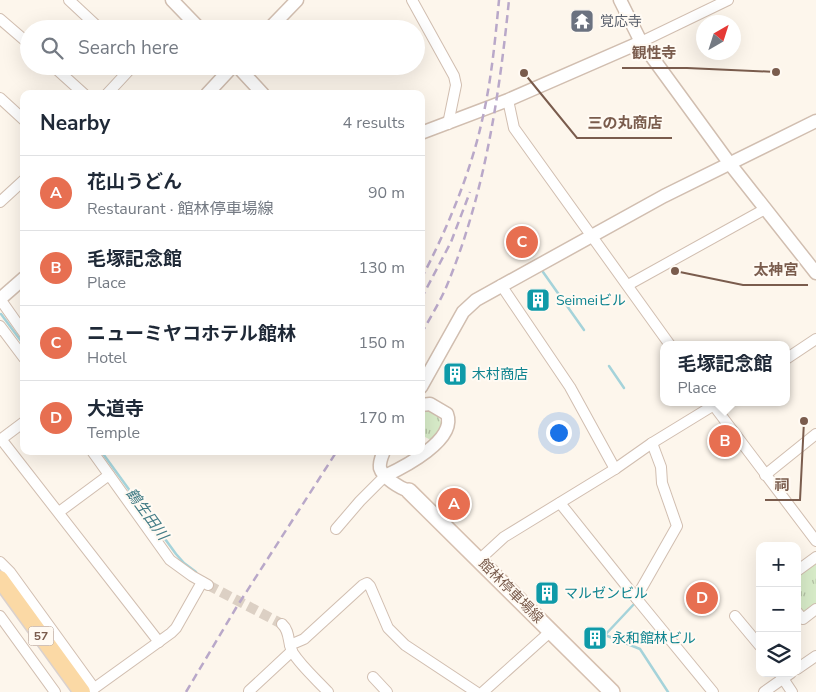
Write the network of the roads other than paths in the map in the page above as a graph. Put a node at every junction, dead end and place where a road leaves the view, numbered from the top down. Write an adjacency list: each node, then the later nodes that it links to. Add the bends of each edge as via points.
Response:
1 (172, 0): 9 (street)
2 (297, 0): 10 (street)
3 (412, 0): 11 (street)
4 (620, 0): 14 (street)
5 (728, 0): 14 (street)
6 (73, 1): 8 (street)
7 (0, 19): 13 (street)
8 (91, 20)
9 (191, 20)
10 (278, 20)
11 (423, 20)
12 (425, 24): 27 (street, via 454,76 456,85)
13 (20, 36)
14 (641, 42): 23 (street); 29 (street)
15 (63, 75): 19 (street)
16 (125, 75): 20 (street)
17 (226, 75): 21 (street)
18 (244, 75): 22 (street)
19 (80, 90)
20 (111, 90)
21 (211, 90)
22 (259, 90)
23 (508, 100): 27 (street); 33 (street, via 514,128)
24 (2, 103): 25 (street)
25 (20, 117)
26 (816, 121): 29 (street)
27 (448, 124): 28 (street)
28 (425, 132)
29 (730, 164): 32 (street); 33 (street)
30 (20, 184): 31 (street)
31 (0, 202)
32 (765, 209): 34 (street); 37 (street)
33 (590, 235): 36 (street); 37 (street)
34 (816, 272)
35 (20, 282): 38 (street)
36 (501, 285): 45 (street, via 463,312); 59 (street, via 570,387)
37 (628, 285): 42 (street)
38 (0, 299): 40 (street)
39 (0, 326): 43 (street)
40 (20, 327)
41 (816, 339): 44 (street)
42 (667, 341)
43 (20, 353)
44 (790, 356)
45 (429, 374): 46 (street); 47 (street)
46 (425, 380)
47 (426, 404): 54 (street, via 447,414 448,426)
48 (711, 406): 53 (street)
49 (715, 406): 61 (street)
50 (20, 425): 52 (street)
51 (816, 434): 61 (street)
52 (0, 440): 65 (street)
53 (652, 443): 59 (street); 74 (street, via 677,526)
54 (425, 452)
55 (95, 455): 60 (street)
56 (383, 455): 62 (street, via 380,466)
57 (421, 455): 58 (street)
58 (412, 462): 62 (street); 63 (street, via 403,474)
59 (615, 469): 64 (street)
60 (109, 475): 65 (street); 82 (street, via 170,560 205,584 176,628)
61 (765, 475): 67 (street)
62 (385, 476): 63 (street); 66 (street)
63 (409, 491): 69 (main road, 館林停車場線)
64 (560, 503): 69 (street, via 504,537); 74 (street)
65 (58, 512): 82 (street)
66 (336, 529)
67 (816, 541)
68 (816, 557): 71 (street)
69 (479, 560): 80 (main road, 館林停車場線)
70 (0, 562): 89 (street, via 10,572)
71 (801, 568)
72 (0, 580): 89 (main road, 57)
73 (0, 597): 93 (main road, 57)
74 (636, 598): 98 (street)
75 (816, 609): 78 (street, via 803,619)
76 (0, 616): 92 (street)
77 (734, 616): 81 (street)
78 (801, 617)
79 (282, 624): 83 (street, via 286,629)
80 (551, 631): 96 (street); 97 (main road, 館林停車場線)
81 (756, 641)
82 (159, 642): 89 (street)
83 (289, 651): 90 (street); 91 (street, via 367,583 388,628 405,645); 94 (street)
84 (816, 656): 85 (street)
85 (801, 666)
86 (373, 677): 95 (street)
87 (783, 677): 99 (street)
88 (786, 677): 100 (street)
89 (89, 691)
90 (249, 691)
91 (473, 691)
92 (55, 692)
93 (68, 692)
94 (328, 692)
95 (387, 692)
96 (483, 692)
97 (612, 692)
98 (713, 692)
99 (764, 692)
100 (792, 692)

